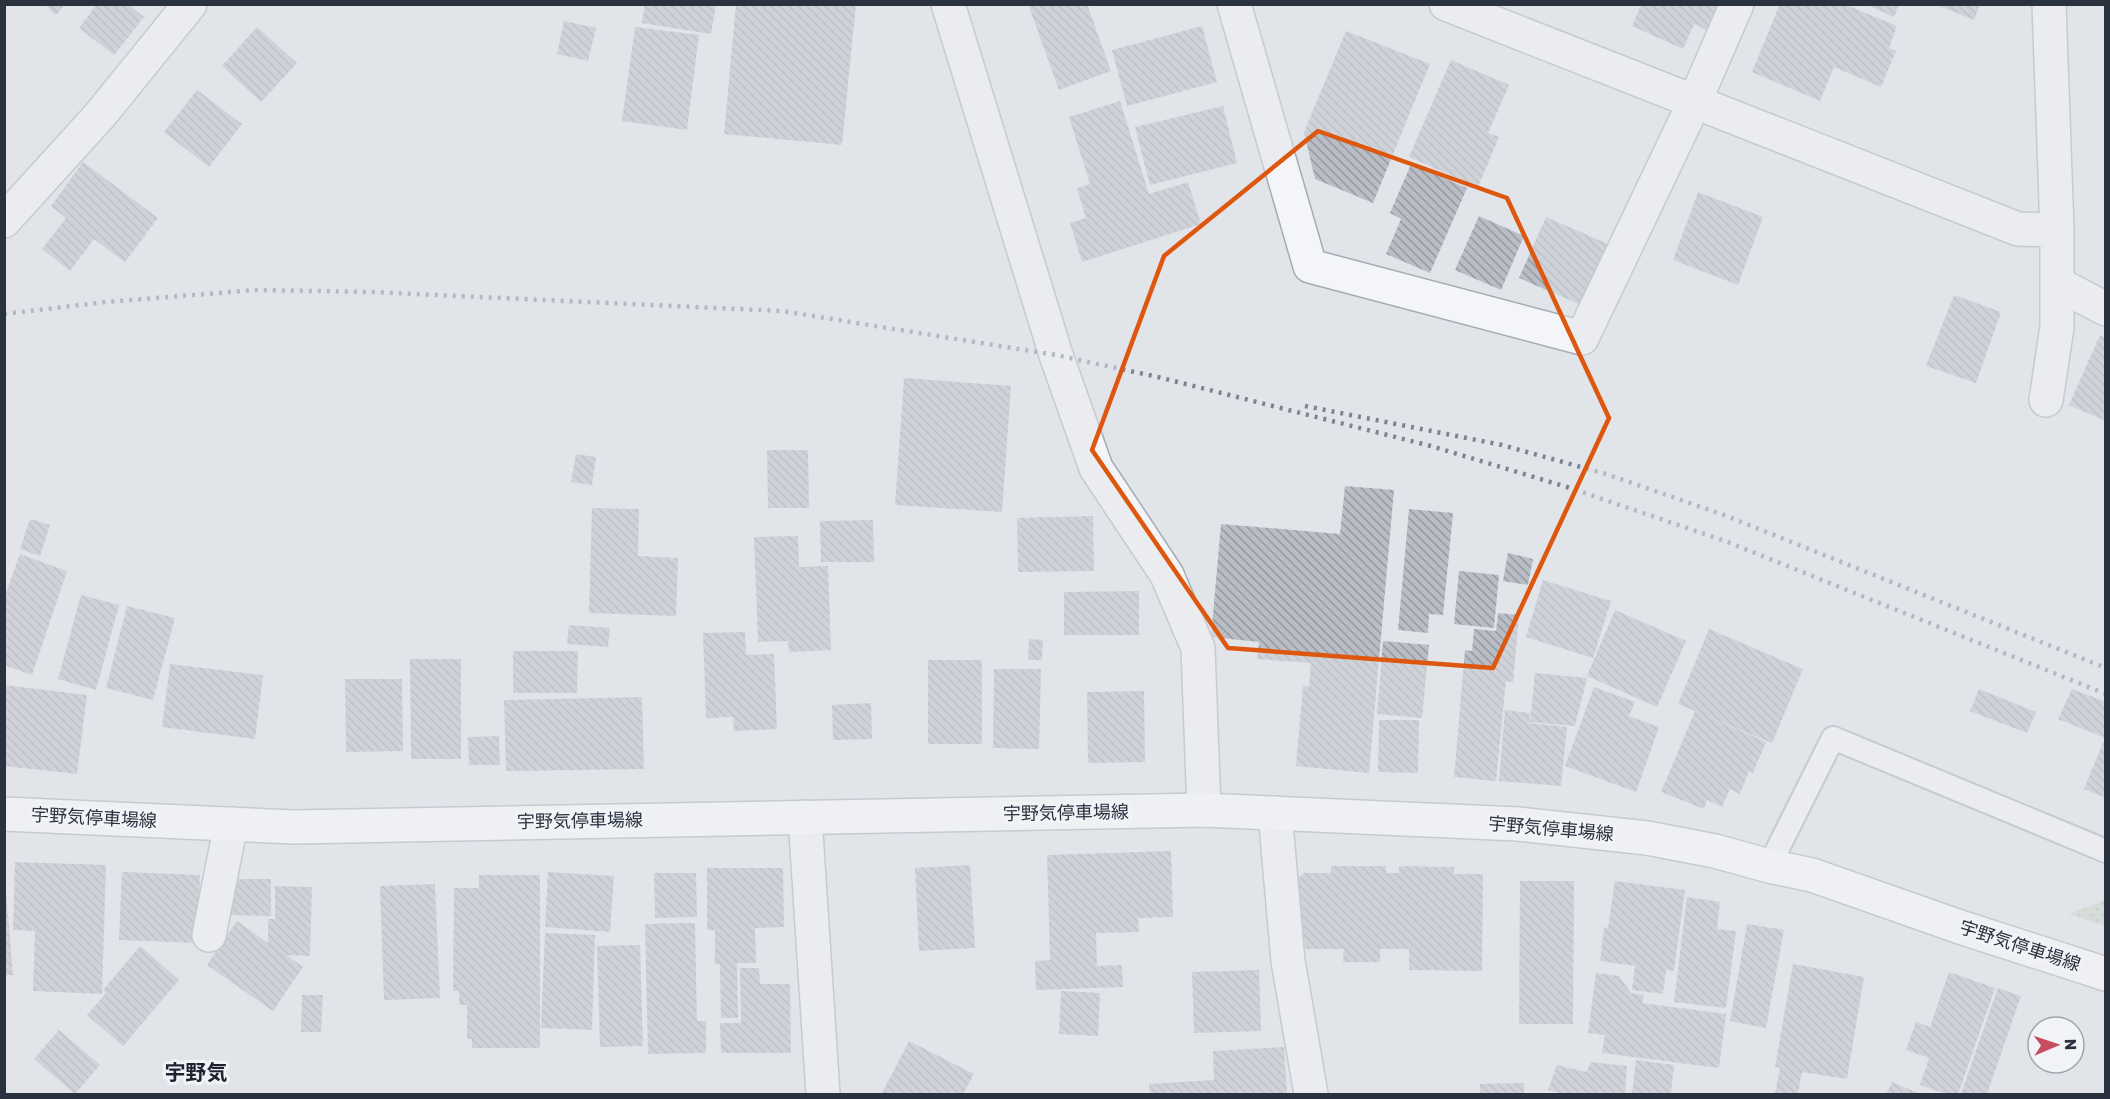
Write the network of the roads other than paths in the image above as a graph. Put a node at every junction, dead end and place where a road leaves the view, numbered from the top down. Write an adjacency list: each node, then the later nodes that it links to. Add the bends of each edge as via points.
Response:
1 (190, 4): 8 (street, via 101,114)
2 (948, 4): 13 (street, via 1056,355 1096,468 1167,575 1198,648)
3 (1234, 4): 7 (street, via 1310,266 1582,338)
4 (1446, 4): 7 (street)
5 (1737, 4): 7 (street)
6 (2049, 4): 9 (street)
7 (1694, 103): 9 (street, via 2018,230)
8 (4, 221)
9 (2057, 230): 10 (street)
10 (2058, 284): 11 (street); 12 (street, via 2057,327)
11 (2106, 309)
12 (2046, 400)
13 (1204, 810): 14 (main road, 宇野気停車場線); 16 (main road, 宇野気停車場線)
14 (1275, 813): 19 (main road, 宇野気停車場線, via 1518,824 1715,851); 23 (street, via 1288,961)
15 (4, 814): 17 (main road, 宇野気停車場線)
16 (805, 817): 17 (main road, 宇野気停車場線, via 294,828); 22 (street)
17 (231, 824): 20 (street)
18 (2106, 851): 19 (lane, via 1833,738)
19 (1769, 866): 21 (main road, 宇野気停車場線, via 1812,874)
20 (209, 935)
21 (2106, 974)
22 (823, 1095)
23 (1311, 1095)

